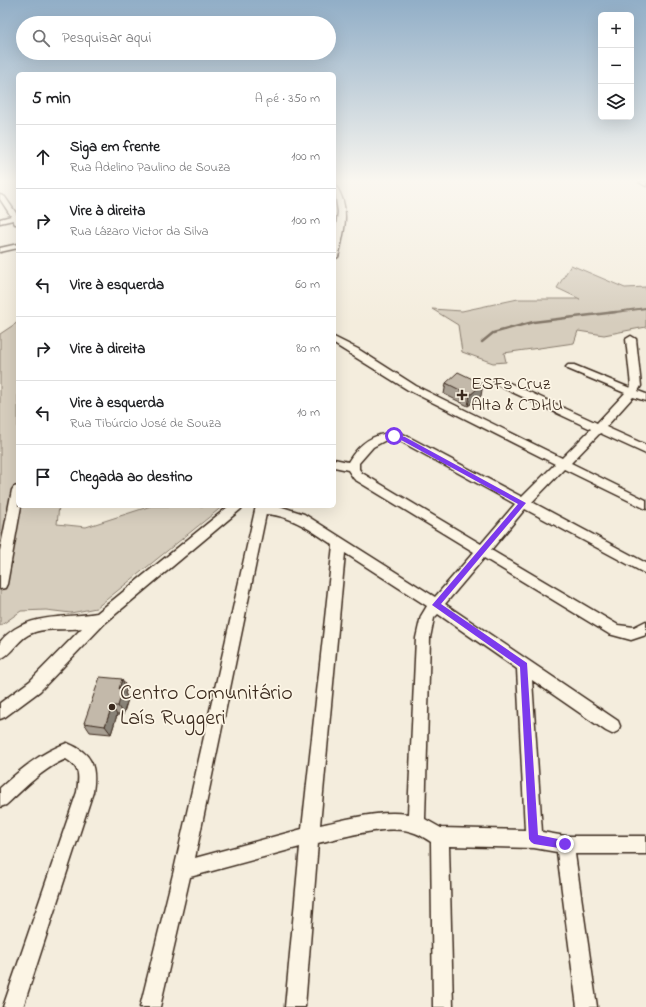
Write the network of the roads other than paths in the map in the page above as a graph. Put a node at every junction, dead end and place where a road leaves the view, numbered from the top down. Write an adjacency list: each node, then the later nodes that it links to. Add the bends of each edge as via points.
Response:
1 (341, 229): 3 (street)
2 (16, 246): 4 (street)
3 (336, 248)
4 (0, 250)
5 (631, 339): 9 (street, via 636,386)
6 (336, 341): 13 (street, via 366,357 412,388)
7 (571, 367): 9 (street)
8 (499, 382): 11 (street)
9 (632, 392): 10 (street); 11 (street)
10 (646, 398)
11 (599, 428): 12 (street); 13 (street)
12 (646, 450)
13 (562, 463): 17 (street); 18 (street)
14 (336, 464): 15 (street)
15 (353, 469): 17 (street, via 354,462 372,442 382,436 394,436 403,438); 22 (street, via 358,476)
16 (16, 500): 24 (street)
17 (522, 503): 22 (street); 23 (street)
18 (646, 505)
19 (235, 508): 26 (street)
20 (262, 508): 21 (street, via 300,517); 39 (street)
21 (340, 542): 25 (street); 34 (street)
22 (483, 551): 25 (street); 27 (street, via 614,630 628,635)
23 (646, 569)
24 (0, 584)
25 (436, 605): 29 (street); 33 (street, via 428,616 423,638)
26 (100, 619): 28 (street, via 35,625 19,633); 30 (street, via 35,686)
27 (646, 627)
28 (0, 653)
29 (524, 665): 31 (street); 36 (street)
30 (0, 712)
31 (612, 726)
32 (0, 799): 40 (street, via 36,767 55,755 67,752 86,765 88,779 85,792)
33 (416, 824): 34 (street, via 393,821 364,824); 35 (street)
34 (310, 836): 39 (street); 42 (street)
35 (440, 836): 36 (street); 43 (street)
36 (534, 839): 37 (street)
37 (565, 844): 38 (street); 44 (street)
38 (646, 845)
39 (183, 870): 41 (street)
40 (13, 1007)
41 (150, 1007)
42 (295, 1007)
43 (443, 1007)
44 (587, 1007)

